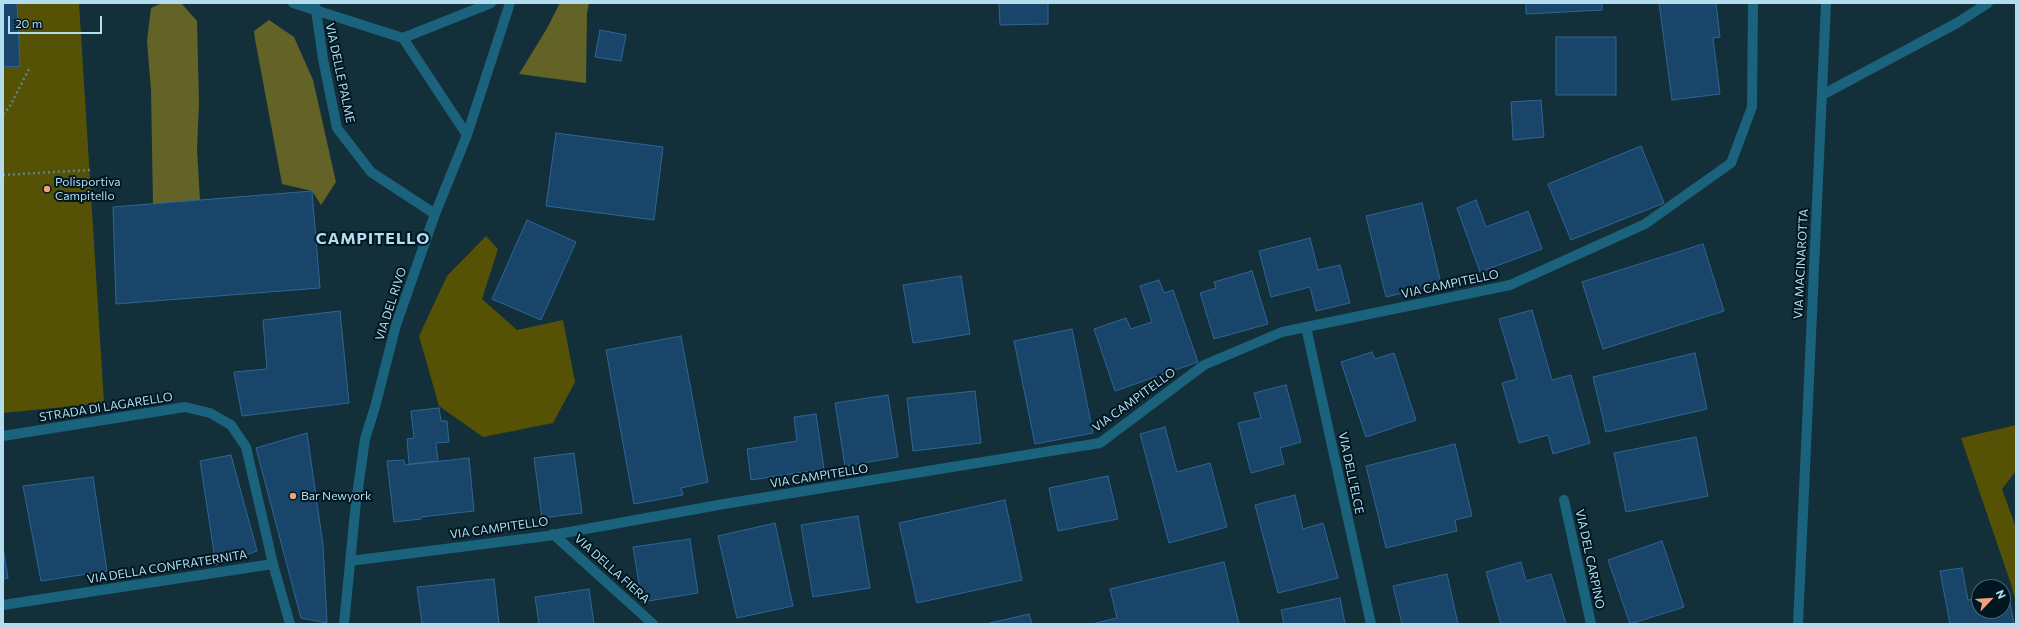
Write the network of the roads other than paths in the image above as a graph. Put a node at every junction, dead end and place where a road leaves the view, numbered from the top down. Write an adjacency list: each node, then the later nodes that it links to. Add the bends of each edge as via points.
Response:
1 (293, 3): 7 (street)
2 (491, 3): 8 (street)
3 (510, 3): 10 (street, VIA DEL RIVO)
4 (1753, 3): 12 (street, VIA CAMPITELLO, via 1752,107 1731,164 1645,224 1510,285)
5 (1826, 3): 9 (street, VIA MACINAROTTA)
6 (1988, 3): 9 (street)
7 (315, 7): 8 (street, VIA DELLE PALME); 11 (street, VIA DELLE PALME, via 337,128 372,172)
8 (403, 38): 10 (street)
9 (1822, 95): 24 (street, VIA MACINAROTTA)
10 (467, 135): 11 (street, VIA DEL RIVO)
11 (435, 214): 16 (street, VIA DEL RIVO, via 396,325 365,439)
12 (1306, 327): 15 (street, VIA CAMPITELLO, via 1282,332 1204,365 1100,443); 22 (street, VIA DELL'ELCE)
13 (3, 436): 17 (street, STRADA DI LAGARELLO, via 185,407 210,413 231,425 246,447)
14 (1564, 500): 23 (street, VIA DEL CARPINO)
15 (553, 534): 16 (street, VIA CAMPITELLO); 21 (street, VIA DELLA FIERA)
16 (350, 561): 20 (street, VIA DEL RIVO)
17 (273, 564): 18 (street, VIA DELLA CONFRATERNITA); 19 (street)
18 (3, 605)
19 (290, 624)
20 (344, 624)
21 (653, 624)
22 (1371, 624)
23 (1591, 624)
24 (1798, 624)

